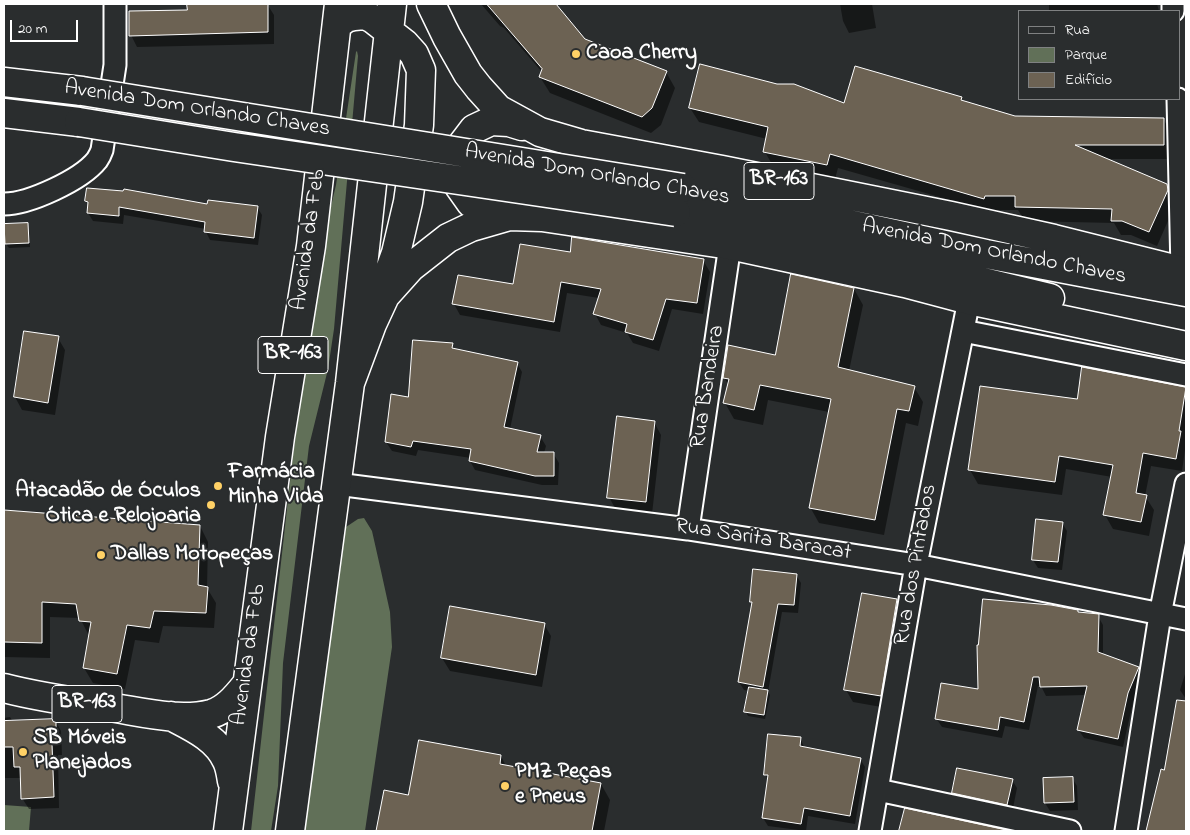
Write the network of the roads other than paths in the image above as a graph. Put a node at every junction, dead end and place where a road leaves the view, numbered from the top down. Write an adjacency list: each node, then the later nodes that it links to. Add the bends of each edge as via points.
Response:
1 (115, 4): 11 (street, via 115,65 102,150 96,160 72,181 25,201)
2 (392, 4): 5 (main road)
3 (431, 4): 9 (main road, BR-163, via 468,74 479,88 498,109)
4 (338, 14): 5 (main road, via 346,18 365,16); 28 (main road, Avenida da Feb / BR-163, via 311,246 280,437)
5 (388, 32): 16 (main road, via 414,54 421,70 421,89 415,154 403,225); 21 (main road)
6 (4, 82): 10 (main road, Avenida Dom Orlando Chaves / BR-163, bridge, via 82,91)
7 (1181, 108): 14 (street)
8 (4, 113): 10 (main road, Avenida Dom Orlando Chaves / BR-163, bridge, via 244,149)
9 (540, 132): 12 (main road, via 509,122 491,121 474,129 458,150 459,186 471,202); 14 (main road, BR-163, via 581,144 1054,239)
10 (679, 200): 14 (main road, Avenida Dom Orlando Chaves / BR-163, via 986,254); 17 (main road, Avenida Dom Orlando Chaves / BR-163, via 730,221 1014,290)
11 (4, 204)
12 (509, 216): 13 (main road, via 542,217); 16 (main road, via 471,227 448,238 430,252 411,267 385,296)
13 (730, 245): 15 (main road); 24 (street, Rua Bandeira)
14 (1185, 278)
15 (969, 300): 18 (street, Rua dos Pintados); 19 (main road)
16 (372, 324): 21 (main road)
17 (1186, 327)
18 (963, 331): 20 (street); 25 (street, Rua dos Pintados)
19 (1186, 346)
20 (1186, 375)
21 (350, 383): 22 (main road)
22 (337, 484): 24 (street, Rua Sarita Baracat); 34 (main road)
23 (1186, 484): 26 (street)
24 (688, 529): 25 (street, Rua Sarita Baracat)
25 (916, 564): 26 (street, Rua Sarita Baracat); 32 (street, Rua dos Pintados)
26 (1160, 615): 27 (street, Rua Sarita Baracat); 37 (street)
27 (1186, 619)
28 (246, 685): 30 (main road, BR-163, via 232,702 213,713); 31 (main road, Avenida da Feb)
29 (4, 688): 30 (main road, BR-163)
30 (171, 716): 31 (main road, via 202,733 218,747 227,761)
31 (233, 783): 33 (main road, Avenida da Feb)
32 (878, 790): 35 (street, Rua dos Pintados); 36 (street)
33 (228, 831)
34 (290, 831)
35 (870, 831)
36 (1070, 831)
37 (1126, 831)

